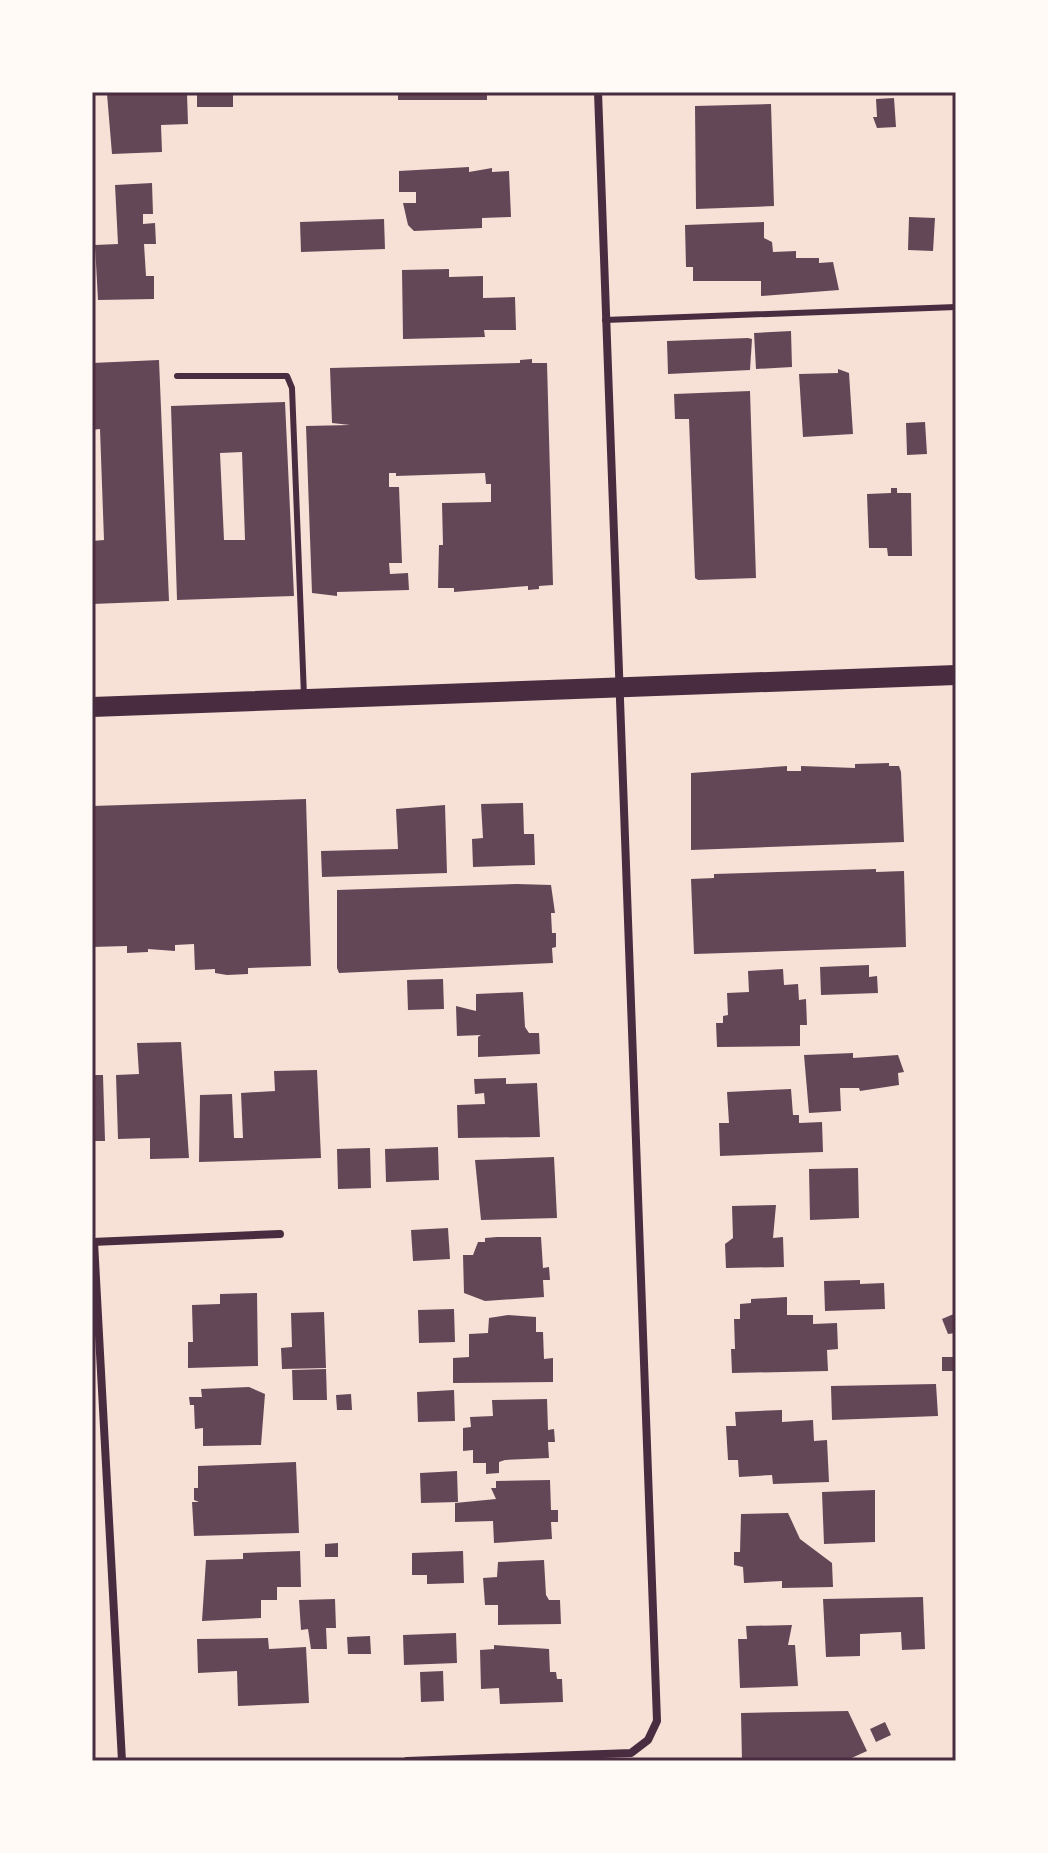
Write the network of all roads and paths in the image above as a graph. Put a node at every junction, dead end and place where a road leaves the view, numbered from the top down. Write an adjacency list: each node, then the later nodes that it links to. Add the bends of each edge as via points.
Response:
1 (598, 92): 3 (street)
2 (956, 307): 3 (lane)
3 (605, 320): 6 (street)
4 (177, 376): 7 (lane, via 287,376 292,388)
5 (956, 675): 6 (main road)
6 (619, 687): 7 (main road); 12 (street, via 657,1721 648,1740 631,1753)
7 (305, 699): 8 (main road)
8 (92, 707)
9 (280, 1234): 10 (street)
10 (93, 1242): 11 (street)
11 (122, 1761)
12 (407, 1761)

